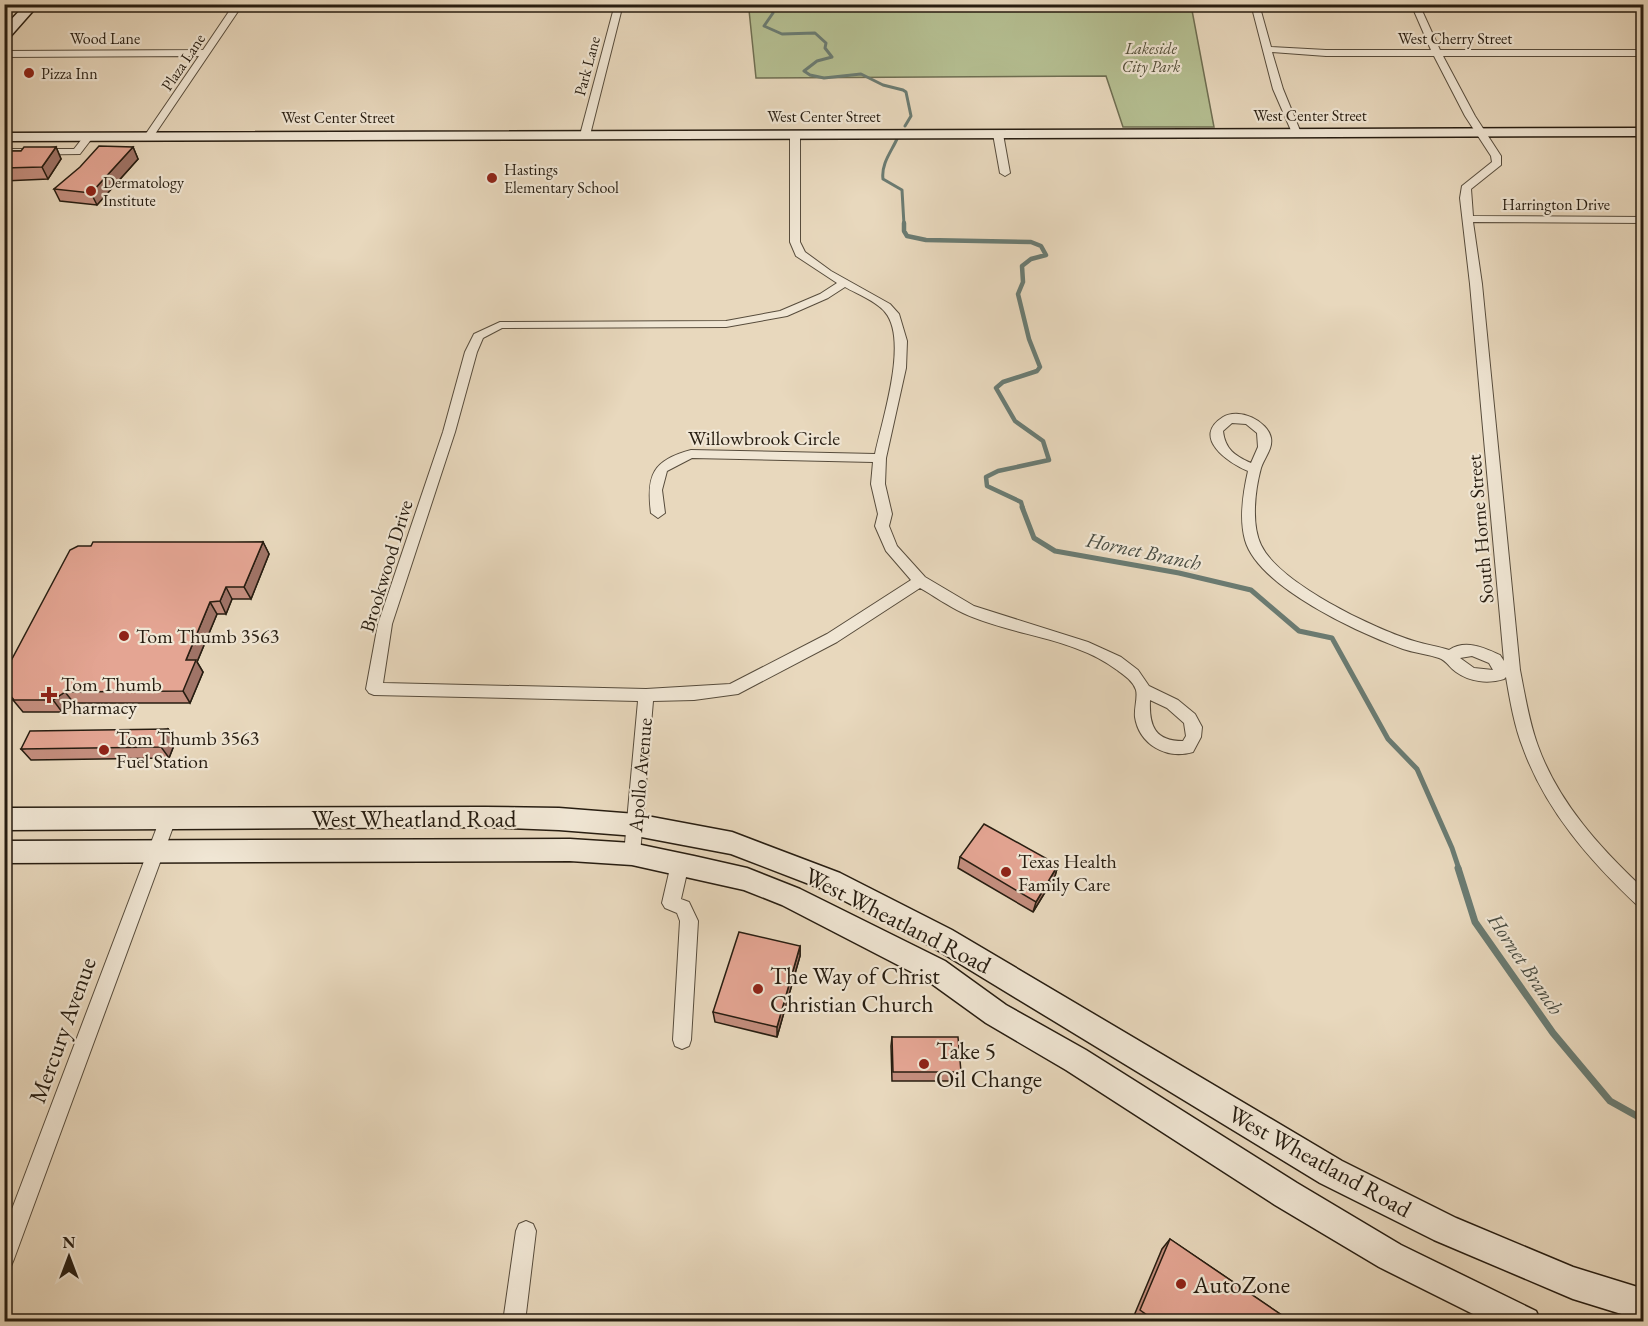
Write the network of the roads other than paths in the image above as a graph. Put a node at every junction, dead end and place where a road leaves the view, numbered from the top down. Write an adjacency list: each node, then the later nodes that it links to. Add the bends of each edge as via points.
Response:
1 (33, 4): 6 (main road)
2 (239, 4): 9 (street, Plaza Lane)
3 (619, 4): 18 (street, Park Lane)
4 (1255, 4): 7 (street)
5 (1415, 4): 10 (street)
6 (4, 35)
7 (1267, 49): 10 (street, West Cherry Street); 13 (street, via 1282,102)
8 (1644, 52): 10 (street, West Cherry Street)
9 (207, 53): 11 (street, Wood Lane); 17 (street, Plaza Lane)
10 (1437, 53): 14 (street)
11 (4, 54)
12 (1644, 132): 14 (main road, West Center Street)
13 (1296, 133): 14 (main road, West Center Street); 16 (main road, West Center Street)
14 (1480, 133): 23 (street, South Horne Street, via 1497,162 1466,188)
15 (795, 134): 16 (main road, West Center Street); 18 (main road, West Center Street); 25 (street, via 795,242 800,254)
16 (998, 134): 22 (street)
17 (150, 135): 18 (main road, West Center Street); 20 (main road, West Center Street)
18 (585, 135)
19 (4, 137): 20 (main road, West Center Street)
20 (88, 137): 21 (street, via 77,152)
21 (4, 152)
22 (1005, 173)
23 (1468, 219): 24 (street, Harrington Drive); 31 (street, South Horne Street)
24 (1644, 220)
25 (844, 283): 26 (street, via 886,306 893,314 901,341 900,368); 33 (street, Brookwood Drive, via 783,314 726,324 500,325 478,336 385,624 374,688)
26 (880, 458): 28 (street, Willowbrook Circle, via 691,454 670,460 660,470 654,489); 29 (street, via 878,484 885,514 882,526 891,549)
27 (1254, 469): 27 (street, via 1264,450 1262,430 1256,424 1235,418 1220,425 1217,430 1221,449); 30 (street, via 1250,531 1255,550 1270,567 1320,604 1354,622)
28 (658, 513)
29 (920, 581): 32 (street, via 979,615 1083,646 1116,661 1133,674); 33 (street, Brookwood Drive, via 832,638 733,690)
30 (1451, 658): 31 (street, via 1479,675 1492,677); 31 (street, via 1457,652 1473,650)
31 (1507, 669): 40 (street, South Horne Street, via 1531,747 1565,816 1591,849)
32 (1144, 690)
33 (646, 695): 36 (street, Apollo Avenue)
34 (4, 819): 35 (main road, West Wheatland Road)
35 (168, 819): 36 (main road, West Wheatland Road, via 559,819); 37 (street, Mercury Avenue)
36 (634, 840): 37 (main road, West Wheatland Road, via 570,850); 39 (main road, West Wheatland Road); 44 (main road, West Wheatland Road, via 732,843 831,880 943,939 1331,1172 1445,1229 1573,1283)
37 (156, 851): 38 (main road, West Wheatland Road); 43 (street, Mercury Avenue)
38 (4, 852)
39 (680, 864): 41 (street, via 671,903 683,908 689,921); 46 (main road, West Wheatland Road, via 747,879 791,897 935,970 996,1014 1352,1234)
40 (1644, 901)
41 (682, 1040)
42 (526, 1231): 45 (street)
43 (4, 1259)
44 (1644, 1305)
45 (514, 1322)
46 (1525, 1322)

